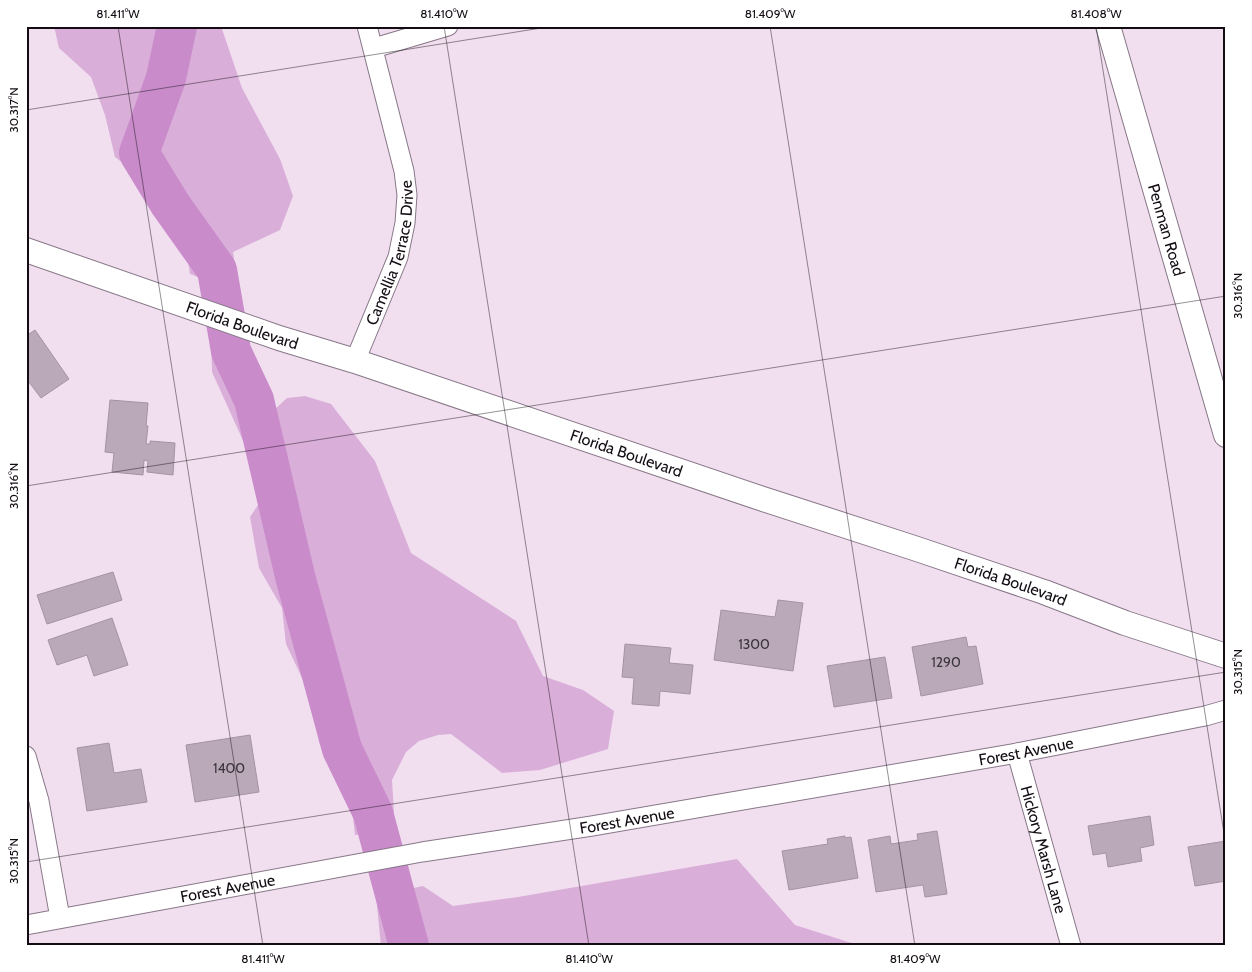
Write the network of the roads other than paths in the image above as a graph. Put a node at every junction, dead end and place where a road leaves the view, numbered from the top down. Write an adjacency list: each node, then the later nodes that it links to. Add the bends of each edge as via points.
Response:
1 (368, 26): 4 (street, Camellia Terrace Drive)
2 (448, 26): 4 (street)
3 (1108, 26): 7 (street, Penman Road)
4 (374, 48): 6 (street, Camellia Terrace Drive, via 404,171 407,196 398,257)
5 (26, 250): 6 (street, Florida Boulevard, via 279,338)
6 (356, 361): 8 (street, Florida Boulevard)
7 (1226, 435)
8 (1226, 656)
9 (1226, 710): 10 (street, Forest Avenue)
10 (1017, 753): 12 (street, Forest Avenue, via 422,852); 14 (street, Hickory Marsh Lane)
11 (26, 756): 12 (street, via 39,801)
12 (60, 918): 13 (street, Forest Avenue)
13 (26, 925)
14 (1071, 946)

